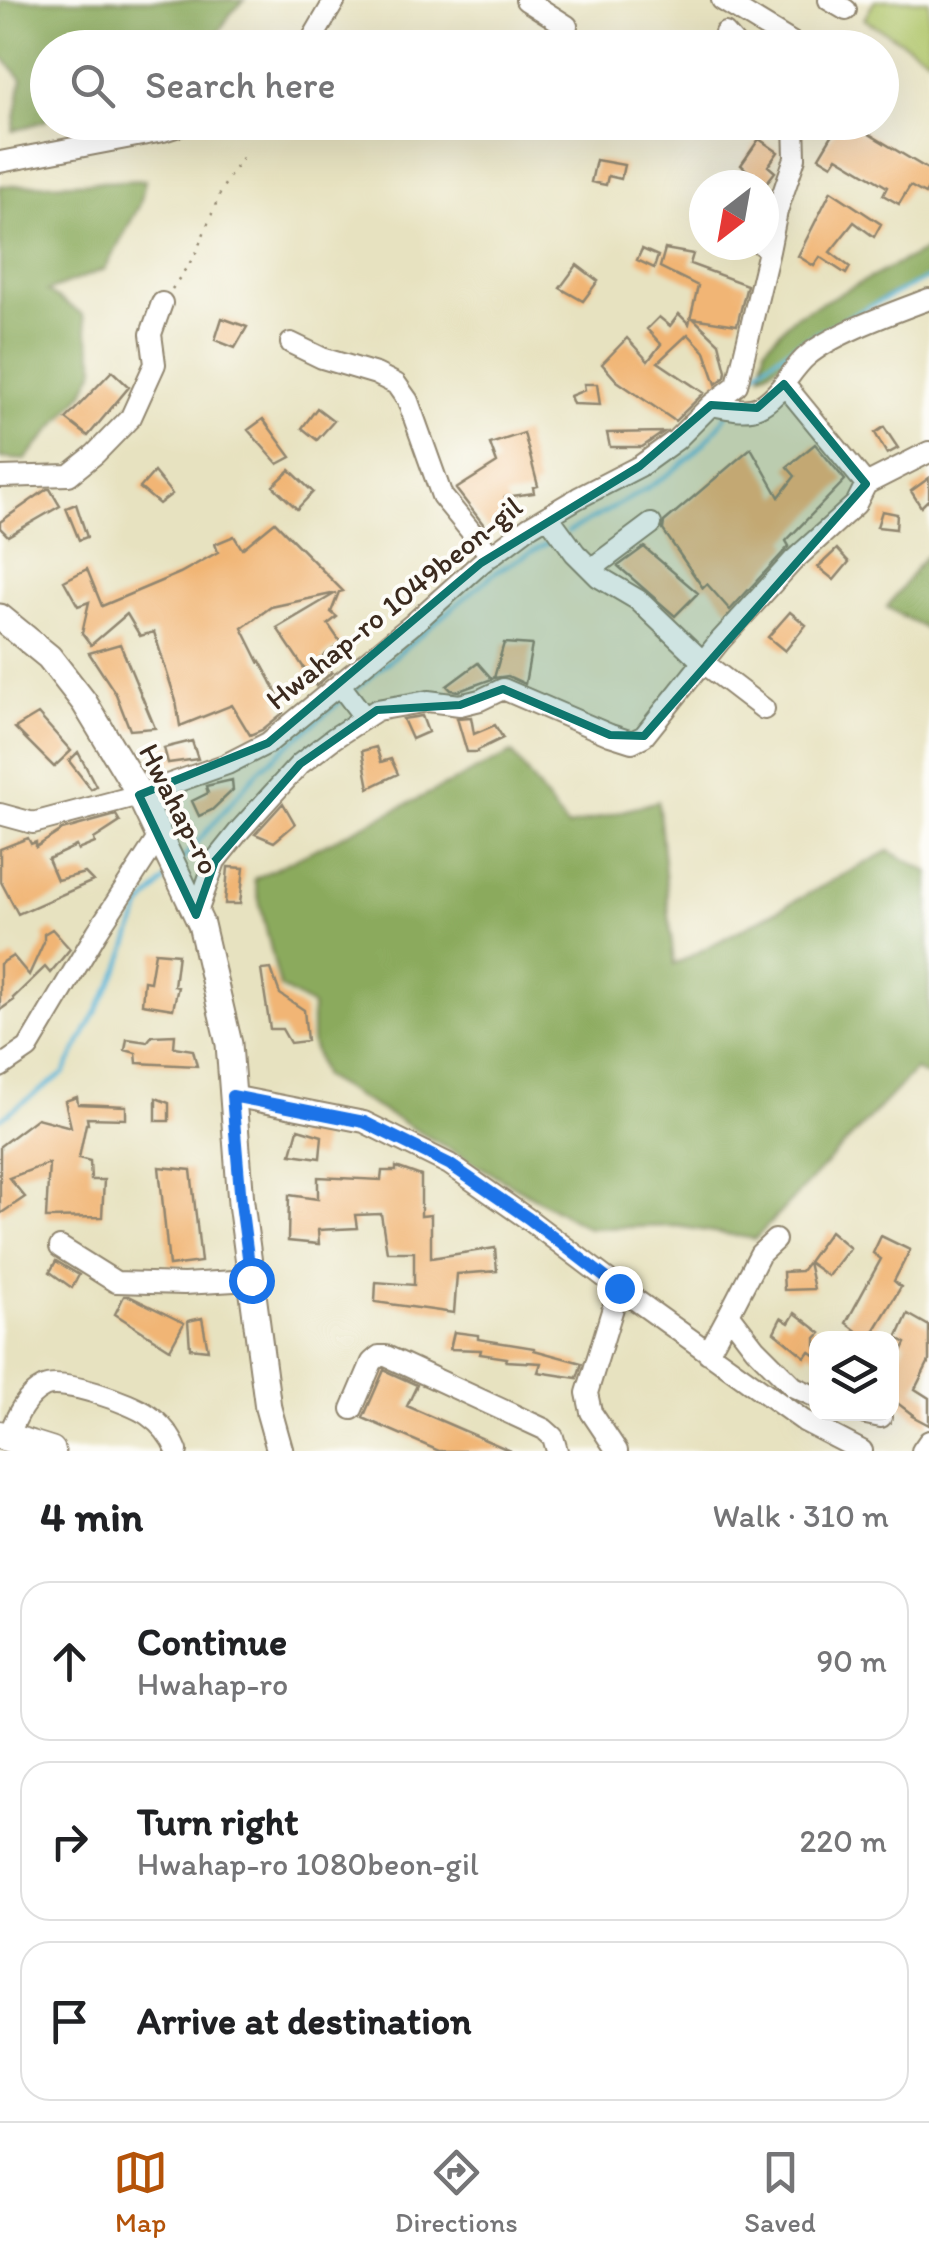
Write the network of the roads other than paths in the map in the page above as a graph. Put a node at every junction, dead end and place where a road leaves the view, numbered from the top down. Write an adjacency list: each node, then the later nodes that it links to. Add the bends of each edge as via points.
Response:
1 (335, 0): 5 (street)
2 (526, 0): 4 (street)
3 (722, 0): 6 (street)
4 (567, 26)
5 (318, 30)
6 (772, 30)
7 (120, 140): 9 (street)
8 (794, 140): 10 (street)
9 (0, 162)
10 (779, 205)
11 (763, 260): 16 (street, via 737,385)
12 (929, 299): 15 (street, Hwahap-ro 1049beon-gil, via 839,337 807,356)
13 (162, 303): 18 (street, via 151,334 155,364 130,417 69,474)
14 (291, 343): 22 (street, via 396,384 442,496)
15 (784, 384): 16 (street, Hwahap-ro 1049beon-gil, via 757,408); 19 (street)
16 (722, 406): 21 (street, Hwahap-ro 1049beon-gil, via 640,466 578,498)
17 (929, 452): 19 (street)
18 (0, 477)
19 (866, 484): 25 (street, via 856,504 793,561)
20 (651, 524): 23 (street)
21 (557, 529): 22 (street, Hwahap-ro 1049beon-gil); 23 (street)
22 (491, 556): 26 (street, Hwahap-ro 1049beon-gil)
23 (592, 570): 25 (street, via 638,600)
24 (0, 617): 29 (main road, Hwahap-ro, via 49,657 84,702)
25 (704, 663): 27 (street); 28 (street, via 632,742 503,689 460,705 428,701)
26 (342, 686): 28 (street); 29 (street, Hwahap-ro 1049beon-gil, via 268,743)
27 (764, 709)
28 (362, 715): 32 (street, via 300,764 240,830 216,860)
29 (138, 795): 30 (street, Hwahap-ro 1049beon-gil, via 34,823); 31 (main road, Hwahap-ro)
30 (0, 814)
31 (163, 848): 32 (main road, Hwahap-ro); 33 (street, via 97,932 28,1048)
32 (196, 915): 34 (main road, Hwahap-ro, via 229,1044)
33 (0, 1067)
34 (232, 1096): 37 (main road); 38 (street, via 364,1122 449,1164)
35 (775, 1240): 39 (street, via 760,1254)
36 (60, 1247): 37 (street, via 116,1282)
37 (251, 1280): 47 (main road)
38 (619, 1288): 40 (street); 49 (street, via 587,1393 591,1412)
39 (729, 1314): 40 (street); 41 (street, via 755,1348)
40 (708, 1353): 50 (street, via 804,1421)
41 (809, 1394)
42 (352, 1408): 48 (street, via 372,1362 386,1356 544,1429)
43 (4, 1436): 45 (highway); 46 (street, via 22,1405 54,1384 146,1414 171,1436)
44 (929, 1442): 51 (street)
45 (51, 1451)
46 (177, 1451)
47 (280, 1451)
48 (558, 1451)
49 (617, 1451)
50 (862, 1451)
51 (922, 1451)

